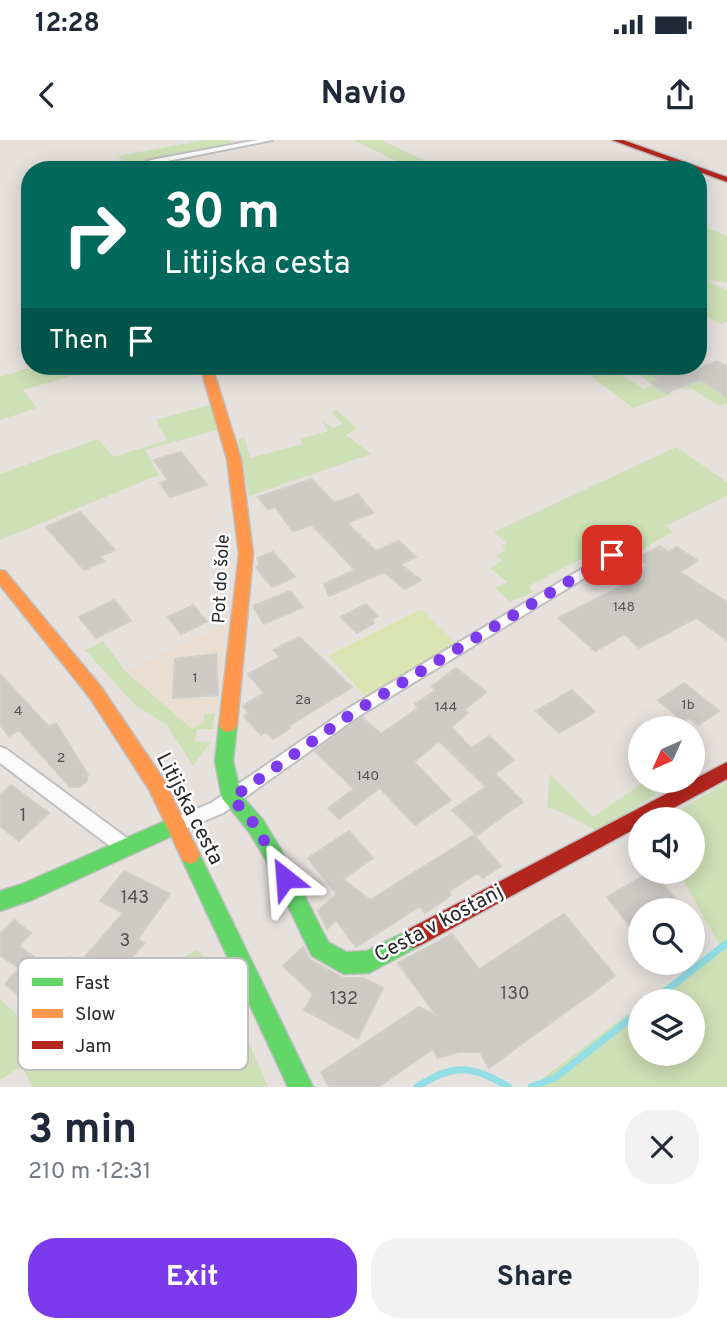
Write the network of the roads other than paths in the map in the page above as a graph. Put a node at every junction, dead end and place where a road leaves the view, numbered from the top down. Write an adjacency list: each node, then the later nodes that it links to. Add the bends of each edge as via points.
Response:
1 (270, 140): 3 (street)
2 (616, 140): 4 (street)
3 (156, 161)
4 (674, 161)
5 (707, 173): 6 (street)
6 (727, 180)
7 (209, 375): 12 (street, Pot do šole, via 234,458 246,554 224,761)
8 (612, 555): 12 (street, via 354,712)
9 (0, 575): 13 (street, Litijska cesta, via 108,711 151,776)
10 (0, 754): 14 (street)
11 (727, 770): 12 (street, Cesta v kostanj, via 369,962 344,962 320,949 273,854)
12 (232, 798): 13 (street)
13 (176, 825): 14 (street); 16 (street, Litijska cesta)
14 (125, 847): 15 (street)
15 (0, 901)
16 (239, 958)
17 (248, 977): 18 (street, Litijska cesta)
18 (300, 1087)

